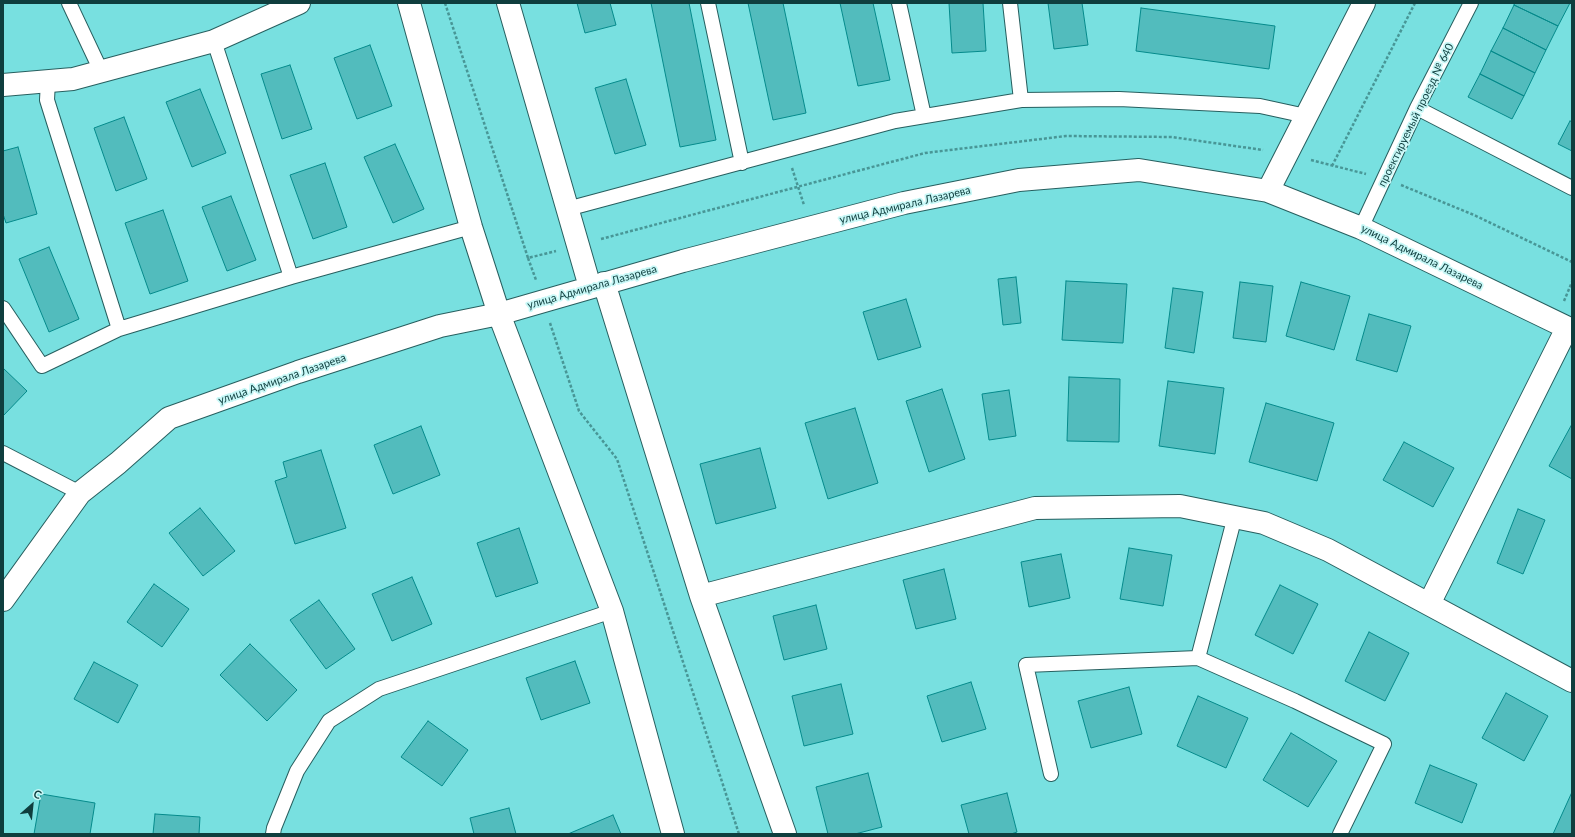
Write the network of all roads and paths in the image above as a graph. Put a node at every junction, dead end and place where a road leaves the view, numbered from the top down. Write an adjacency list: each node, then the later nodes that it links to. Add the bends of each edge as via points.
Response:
1 (69, 3): 12 (lane)
2 (299, 3): 11 (street)
3 (409, 3): 25 (street)
4 (508, 3): 24 (street)
5 (708, 3): 20 (lane)
6 (899, 3): 17 (lane)
7 (1010, 3): 15 (lane)
8 (1364, 3): 18 (street)
9 (1415, 3): 21 (path)
10 (1471, 3): 16 (lane, проектируемый проезд № 640)
11 (214, 41): 12 (street); 29 (lane)
12 (101, 71): 13 (street, via 73,79)
13 (48, 81): 14 (street); 35 (lane, via 47,100)
14 (3, 85)
15 (1021, 100): 17 (lane); 18 (lane, via 1119,99 1260,106)
16 (1417, 108): 22 (lane); 27 (lane, проектируемый проезд № 640)
17 (924, 116): 19 (lane)
18 (1306, 116): 23 (street)
19 (787, 150): 20 (lane); 26 (path)
20 (742, 163): 24 (lane)
21 (1332, 166)
22 (1572, 188)
23 (1268, 191): 26 (street, улица Адмирала Лазарева, via 1139,170 1019,180 904,203); 27 (street, улица Адмирала Лазарева)
24 (567, 209): 30 (street)
25 (471, 227): 29 (lane); 33 (street)
26 (810, 227): 30 (street, улица Адмирала Лазарева)
27 (1361, 228): 34 (street, улица Адмирала Лазарева)
28 (528, 258): 31 (path)
29 (291, 277): 35 (lane)
30 (597, 285): 31 (street, улица Адмирала Лазарева); 39 (street)
31 (543, 301): 33 (street, улица Адмирала Лазарева); 48 (path, via 580,412 618,460)
32 (3, 308): 35 (lane, via 42,366)
33 (498, 314): 37 (street, улица Адмирала Лазарева, via 440,326 298,372 169,418); 42 (street)
34 (1570, 329): 41 (street)
35 (119, 330)
36 (3, 453): 37 (lane)
37 (80, 494): 40 (street, улица Адмирала Лазарева)
38 (1234, 516): 39 (street, via 1180,506 1035,508); 41 (street, via 1264,522 1328,550); 43 (lane)
39 (701, 596): 49 (street)
40 (3, 600)
41 (1429, 604): 44 (street)
42 (612, 611): 46 (lane, via 379,689 329,721 297,771); 47 (street)
43 (1198, 658): 45 (lane, via 1026,665); 50 (lane, via 1384,744)
44 (1572, 681)
45 (1051, 774)
46 (273, 834)
47 (673, 834)
48 (739, 834)
49 (785, 834)
50 (1340, 834)

